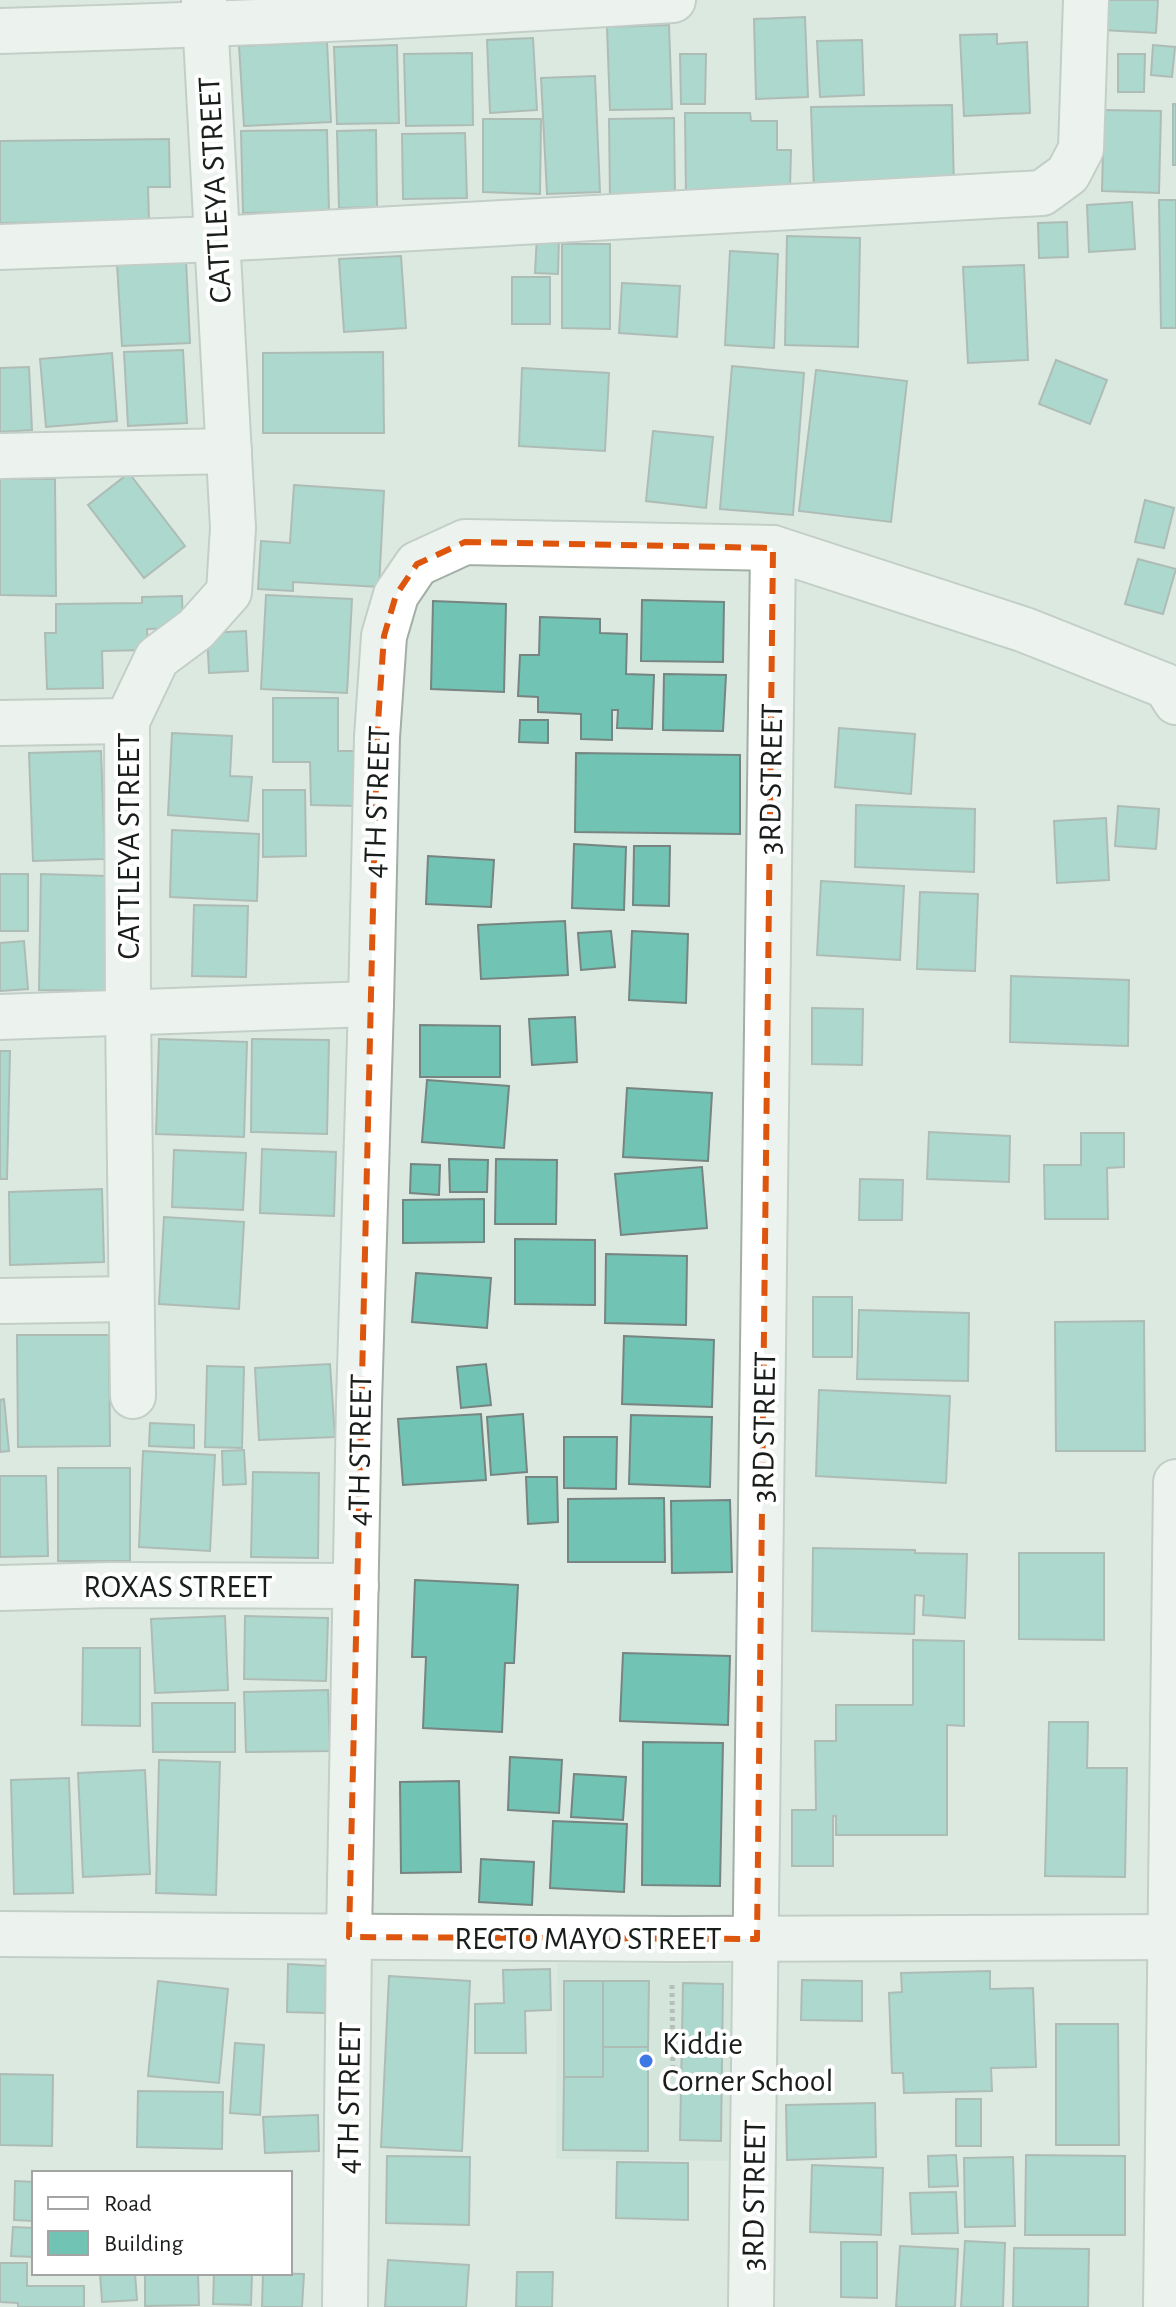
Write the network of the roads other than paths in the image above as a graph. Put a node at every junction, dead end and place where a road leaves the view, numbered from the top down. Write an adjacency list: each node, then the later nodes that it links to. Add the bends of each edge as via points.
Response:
1 (673, 0): 3 (street, via 503,11)
2 (1086, 0): 5 (street, via 1081,149 1068,174 1042,193)
3 (204, 13): 4 (street); 5 (street, CATTLEYA STREET)
4 (0, 31)
5 (216, 239): 6 (street); 7 (street, CATTLEYA STREET)
6 (0, 247)
7 (229, 451): 8 (street); 11 (street, CATTLEYA STREET, via 229,592 196,629 157,658)
8 (0, 456)
9 (773, 548): 10 (street, 4TH STREET, via 1025,630 1166,686); 13 (street, 4TH STREET, via 465,542 417,564 396,595 384,636); 25 (street, 3RD STREET)
10 (1176, 702)
11 (127, 721): 12 (street); 14 (street, CATTLEYA STREET)
12 (0, 723)
13 (371, 1004): 14 (street); 20 (street, 4TH STREET)
14 (128, 1013): 15 (street); 16 (street, CATTLEYA STREET)
15 (0, 1017)
16 (131, 1299): 17 (street); 18 (street, CATTLEYA STREET)
17 (0, 1301)
18 (133, 1396)
19 (1176, 1482): 24 (street)
20 (356, 1586): 21 (street, ROXAS STREET); 23 (street, 4TH STREET)
21 (0, 1588)
22 (0, 1934): 23 (street, RECTO MAYO STREET)
23 (349, 1937): 25 (street, RECTO MAYO STREET); 26 (street, 4TH STREET)
24 (1174, 1937): 25 (street, RECTO MAYO STREET); 28 (street)
25 (757, 1939): 27 (street, 3RD STREET)
26 (345, 2307)
27 (751, 2307)
28 (1166, 2307)

